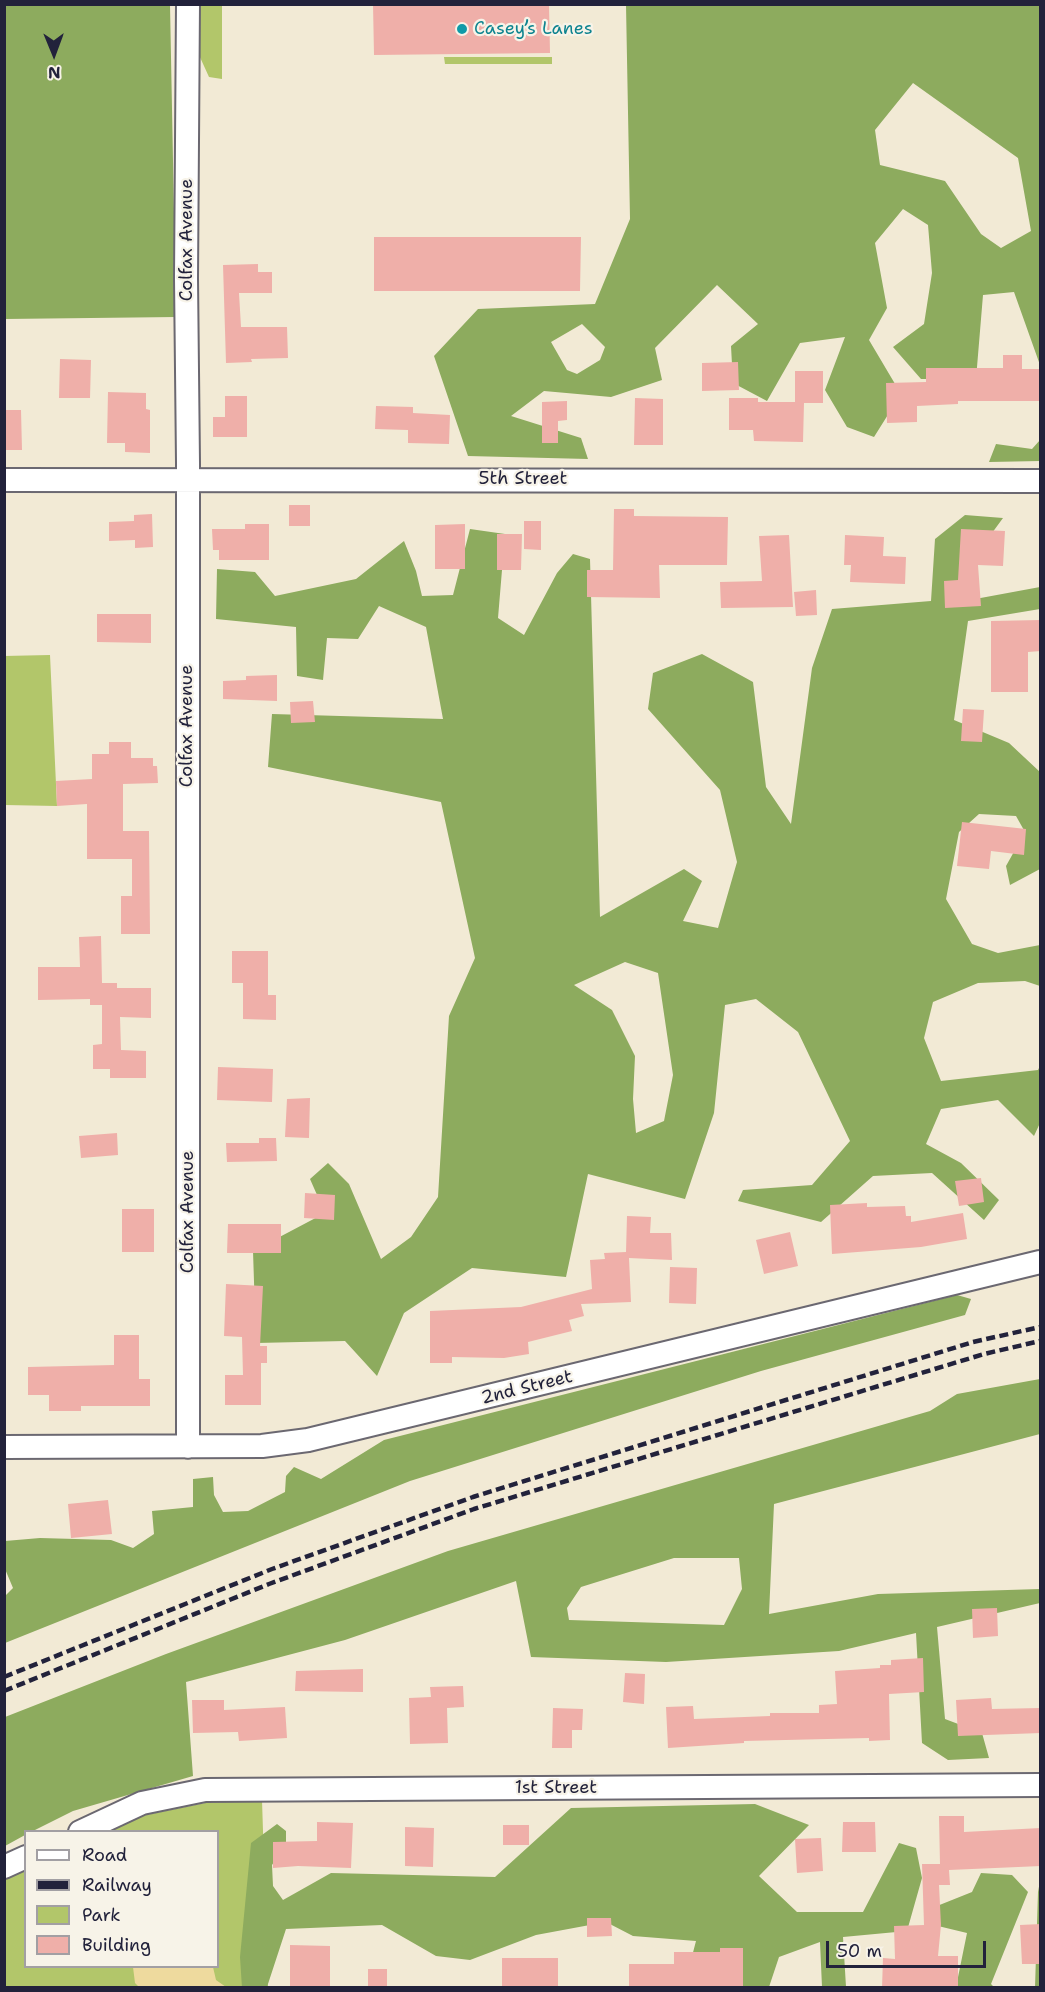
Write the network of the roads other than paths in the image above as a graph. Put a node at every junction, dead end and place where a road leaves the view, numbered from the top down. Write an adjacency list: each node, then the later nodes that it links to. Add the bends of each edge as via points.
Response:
1 (188, 4): 2 (street, Colfax Avenue)
2 (188, 479): 3 (street, 5th Street); 4 (street, 5th Street); 7 (street, Colfax Avenue)
3 (4, 480)
4 (1041, 481)
5 (1041, 1262): 7 (street, 2nd Street, via 347,1431 262,1446)
6 (4, 1447): 7 (street, 2nd Street)
7 (188, 1447)
8 (1041, 1785): 9 (street, 1st Street, via 205,1790 142,1803)
9 (84, 1830)
10 (24, 1858): 11 (street)
11 (4, 1868)

